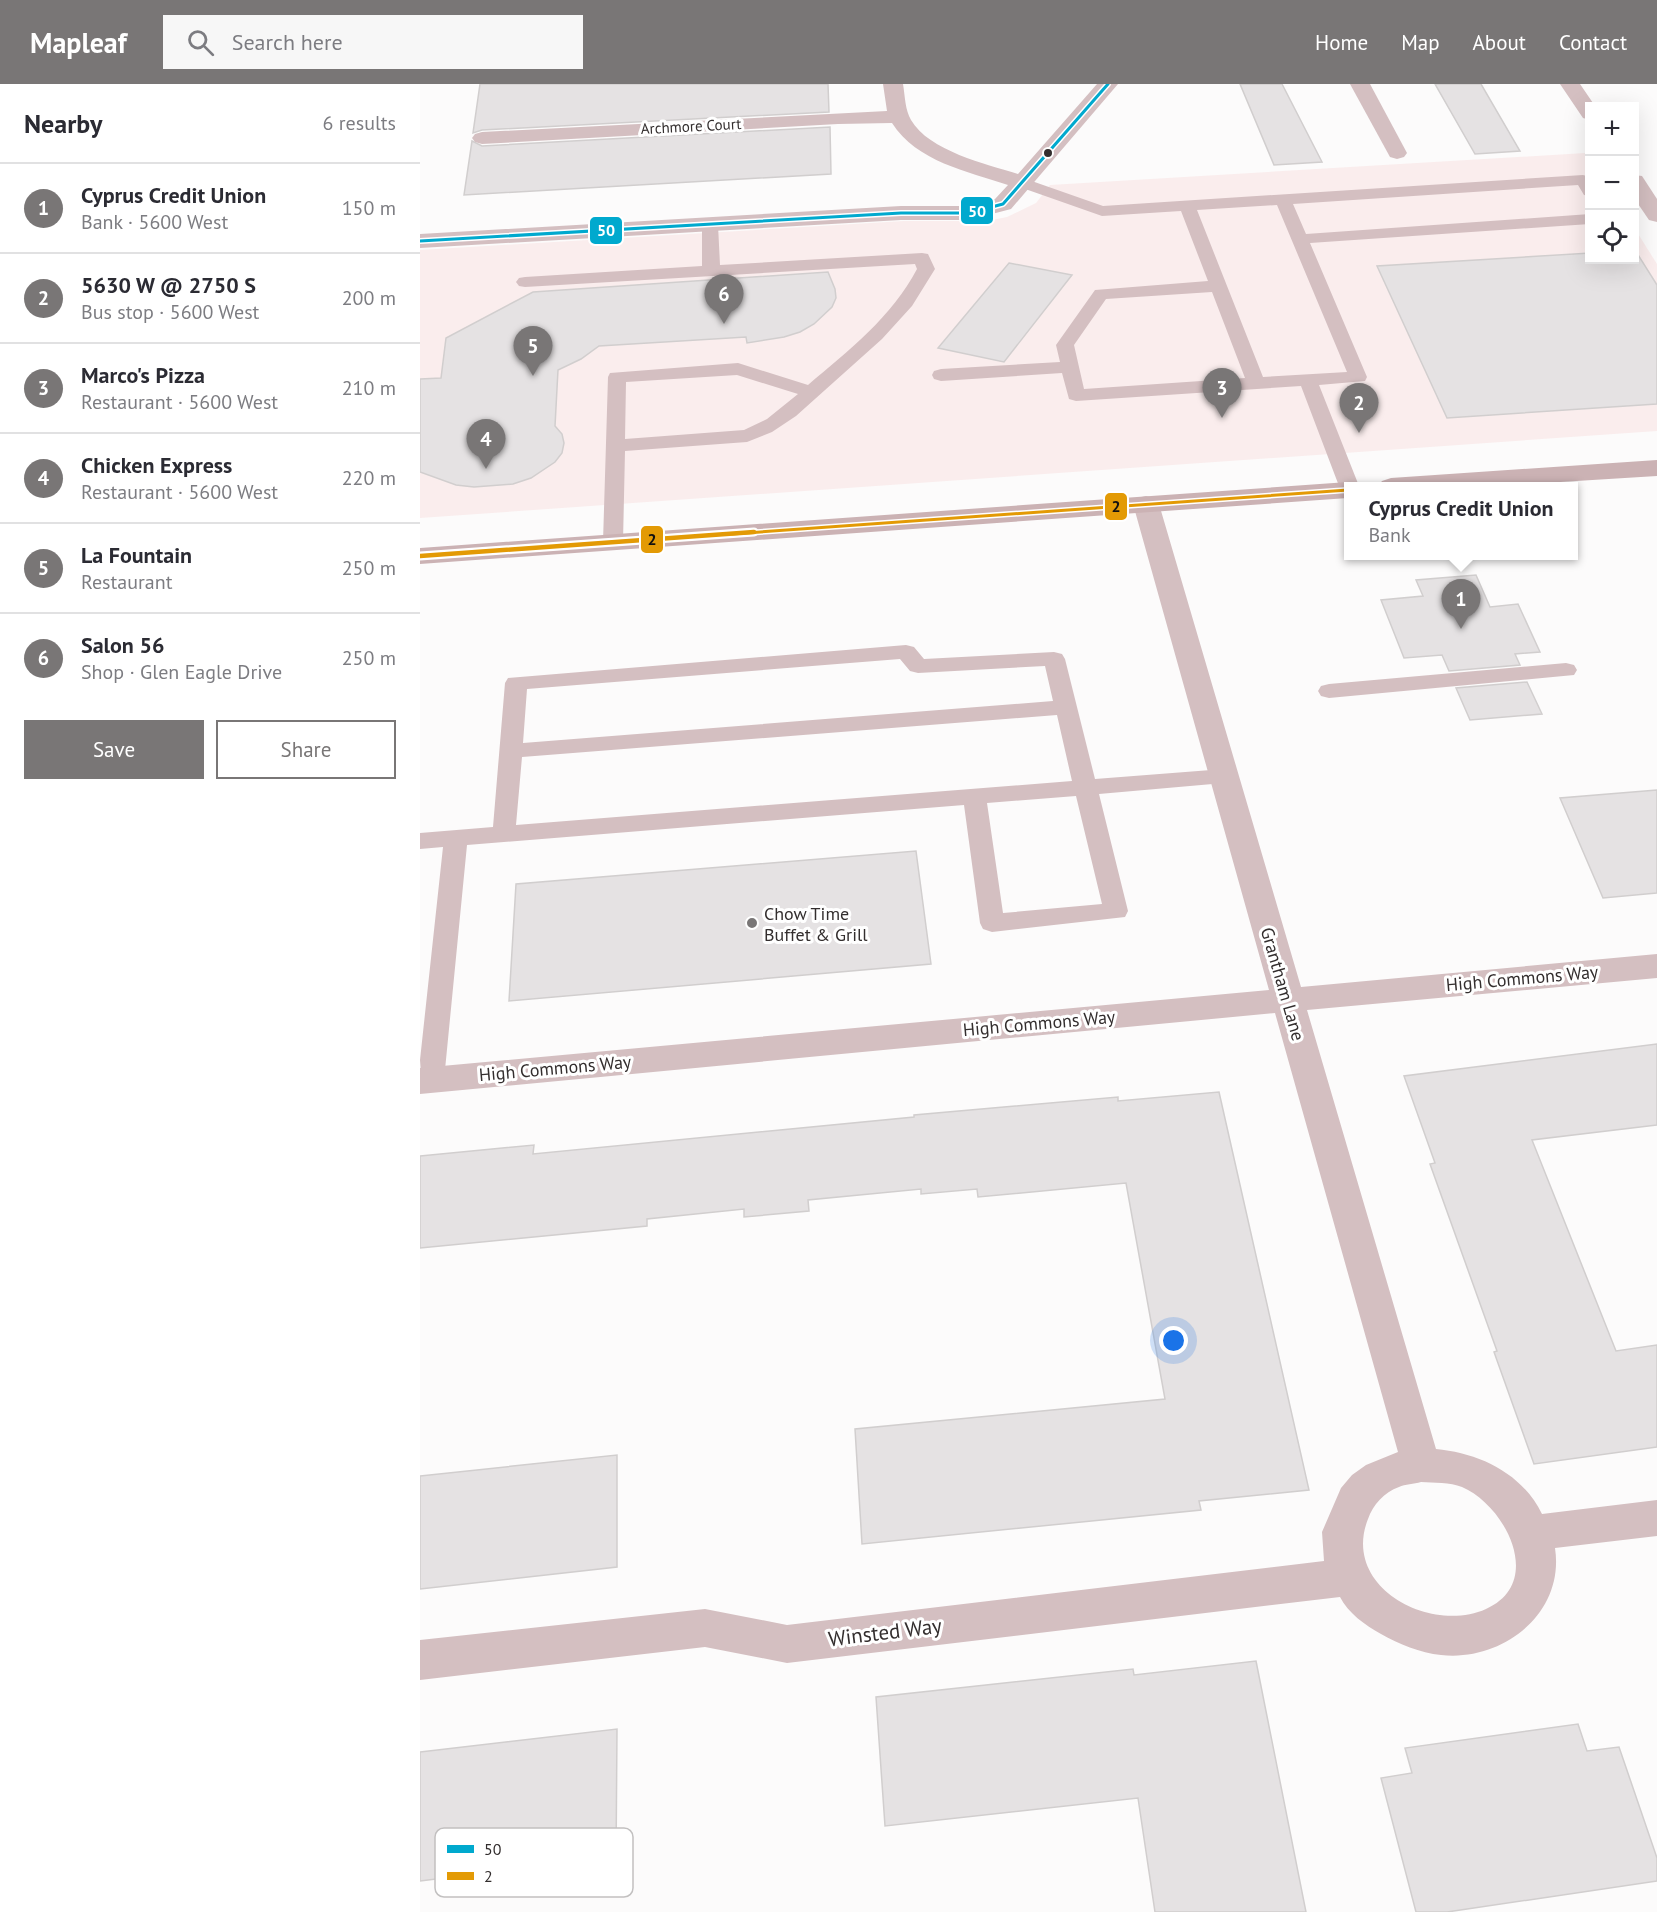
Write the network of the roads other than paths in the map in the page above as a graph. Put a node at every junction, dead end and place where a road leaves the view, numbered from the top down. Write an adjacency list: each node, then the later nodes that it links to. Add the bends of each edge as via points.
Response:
1 (893, 84): 6 (street)
2 (1108, 84): 9 (street)
3 (1360, 84): 8 (street)
4 (1570, 84): 5 (street)
5 (1585, 106)
6 (899, 117): 7 (street, Archmore Court); 9 (street, via 910,133 934,150)
7 (483, 138)
8 (1397, 153)
9 (1020, 182): 13 (lane, via 1102,210); 16 (street, via 1003,204 978,212)
10 (1585, 183): 12 (lane, via 1583,180)
11 (1639, 187): 14 (street)
12 (1283, 199): 13 (lane); 17 (lane)
13 (1187, 205): 21 (lane)
14 (1657, 215)
15 (1585, 219): 17 (lane)
16 (710, 225): 18 (street); 19 (lane)
17 (1301, 238): 24 (lane, via 1358,377)
18 (420, 241)
19 (711, 270): 20 (lane); 26 (lane, via 922,258 926,269 913,291 844,364)
20 (525, 282)
21 (1218, 286): 22 (lane, via 1101,294 1065,345); 25 (lane)
22 (1070, 367): 23 (lane); 25 (lane, via 1076,395)
23 (941, 375)
24 (1308, 380): 25 (lane); 29 (lane)
25 (1256, 383)
26 (811, 392): 27 (lane, via 784,417 747,436); 27 (lane, via 738,369 617,377)
27 (616, 446): 33 (lane)
28 (1657, 468): 30 (main road)
29 (1347, 482)
30 (1450, 482)
31 (1344, 488): 32 (main road)
32 (1146, 504): 33 (main road); 39 (street, Grantham Lane)
33 (614, 542): 34 (main road)
34 (420, 556)
35 (1566, 670): 36 (lane)
36 (1329, 691)
37 (1066, 708): 38 (lane); 38 (lane, via 1054,659 918,666 906,652 516,683); 40 (lane)
38 (511, 752): 42 (lane)
39 (1224, 776): 40 (lane); 47 (street, Grantham Lane)
40 (1086, 787): 41 (lane); 41 (lane, via 1116,912 992,923)
41 (974, 796): 42 (lane)
42 (504, 834): 43 (lane)
43 (456, 838): 44 (lane); 46 (lane)
44 (420, 841)
45 (1657, 966): 47 (street, High Commons Way)
46 (431, 976): 48 (lane)
47 (1288, 1000): 48 (street, High Commons Way); 49 (street, Grantham Lane)
48 (425, 1080)
49 (1421, 1465): 51 (street, via 1448,1466 1475,1474 1519,1509); 52 (street, via 1388,1472 1362,1489 1346,1515 1341,1545)
50 (1657, 1518): 51 (street)
51 (1531, 1533): 52 (street, via 1537,1561 1532,1590 1516,1613 1492,1630 1461,1638 1427,1635 1396,1623 1369,1603)
52 (1350, 1577): 53 (street, Winsted Way, via 787,1644 705,1628)
53 (420, 1660)

